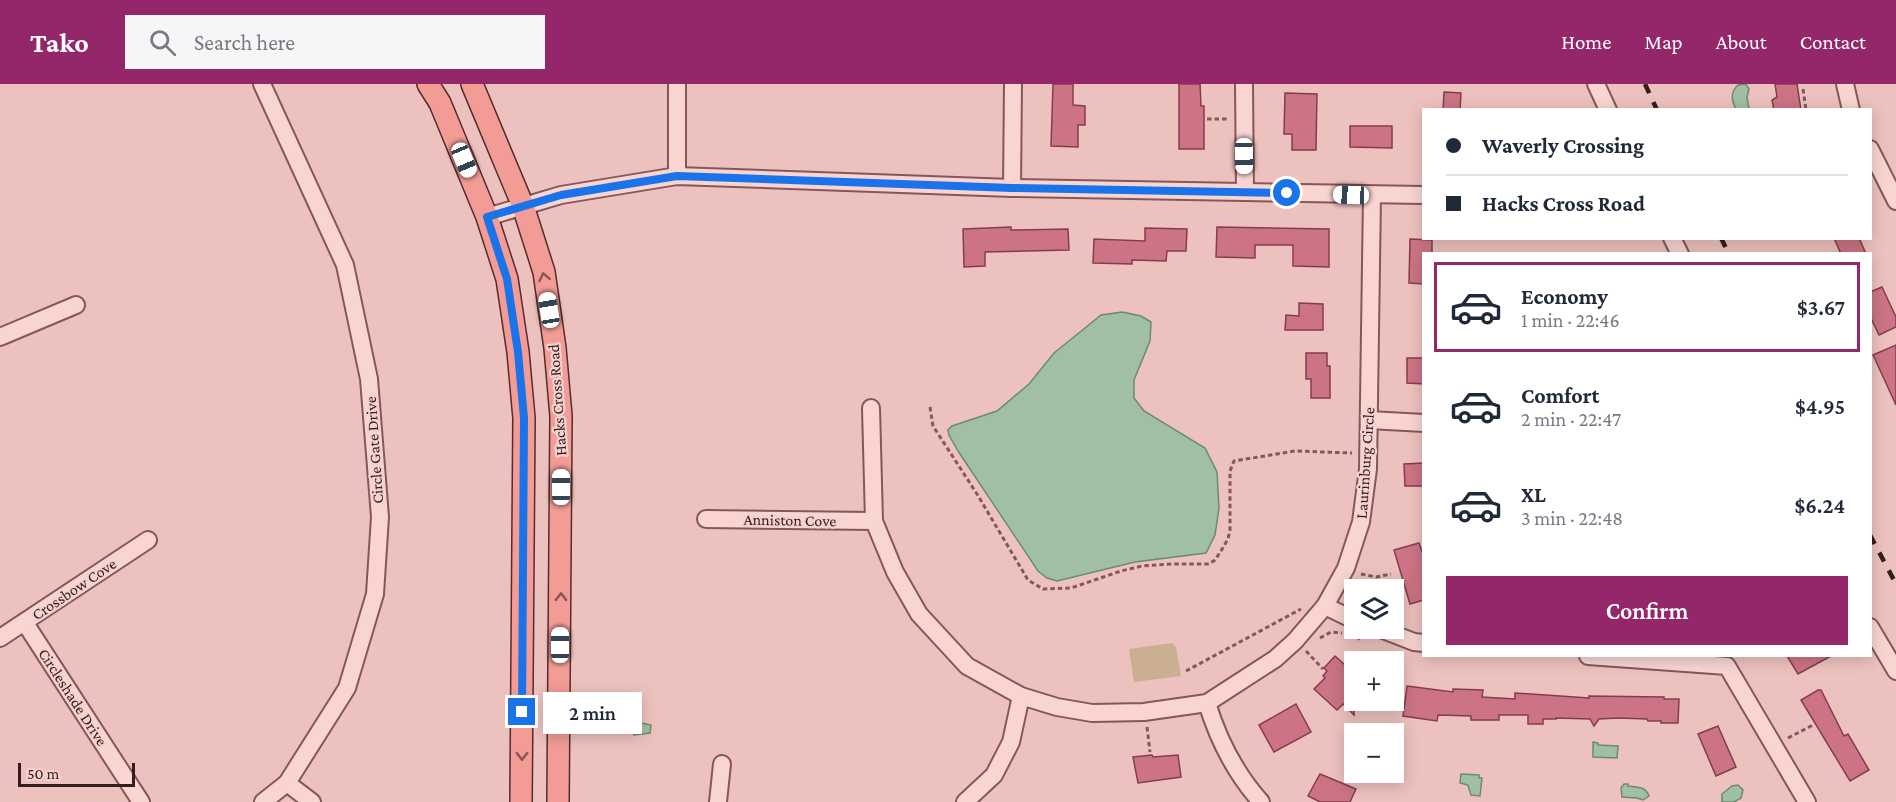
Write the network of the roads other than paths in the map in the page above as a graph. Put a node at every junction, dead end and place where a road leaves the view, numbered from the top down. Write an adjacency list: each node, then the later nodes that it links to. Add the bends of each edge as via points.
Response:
1 (262, 84): 40 (street, Circle Gate Drive, via 345,265 369,379 380,517 375,594 347,688)
2 (428, 84): 19 (main road, Hacks Cross Road, via 440,103)
3 (472, 84): 18 (main road, Hacks Cross Road)
4 (677, 84): 12 (street)
5 (1013, 84): 13 (street)
6 (1244, 84): 14 (street)
7 (1596, 84): 9 (street)
8 (1845, 84): 10 (street)
9 (1607, 108)
10 (1851, 108)
11 (1872, 153): 17 (street)
12 (677, 176): 13 (street); 18 (street, via 561,195)
13 (1012, 188): 14 (street)
14 (1245, 192): 16 (street)
15 (1422, 195): 16 (street)
16 (1372, 196): 23 (street, Laurinburg Circle)
17 (1896, 201)
18 (523, 206): 19 (street); 45 (main road, Hacks Cross Road, one-way to 18, via 561,416 544,272)
19 (487, 217): 44 (main road, Hacks Cross Road, one-way to 44, via 507,279 524,418)
20 (76, 305): 21 (street)
21 (0, 337)
22 (871, 408): 26 (street, Laurinburg Circle)
23 (1369, 420): 24 (street); 28 (street, Laurinburg Circle, via 1364,506 1357,538)
24 (1422, 423)
25 (706, 519): 26 (street, Anniston Cove)
26 (874, 521): 37 (street, Laurinburg Circle, via 894,572 932,629 968,666)
27 (148, 540): 30 (street, Crossbow Cove)
28 (1325, 606): 29 (street); 38 (street, Laurinburg Circle, via 1301,647)
29 (1344, 615)
30 (25, 622): 32 (street, Crossbow Cove); 41 (street, Circleshade Drive)
31 (1872, 630): 36 (street)
32 (0, 638)
33 (1404, 638): 34 (street)
34 (1422, 643)
35 (1602, 657): 49 (street, via 1727,666)
36 (1896, 671)
37 (1021, 696): 38 (street, Laurinburg Circle, via 1092,713 1144,712); 47 (street, via 1011,742 994,775)
38 (1207, 703): 48 (street, via 1218,736)
39 (722, 764): 46 (street)
40 (287, 783): 42 (street, Circle Gate Drive); 43 (street)
41 (141, 802)
42 (263, 802)
43 (312, 802)
44 (521, 802)
45 (558, 802)
46 (718, 802)
47 (965, 802)
48 (1261, 802)
49 (1807, 802)

